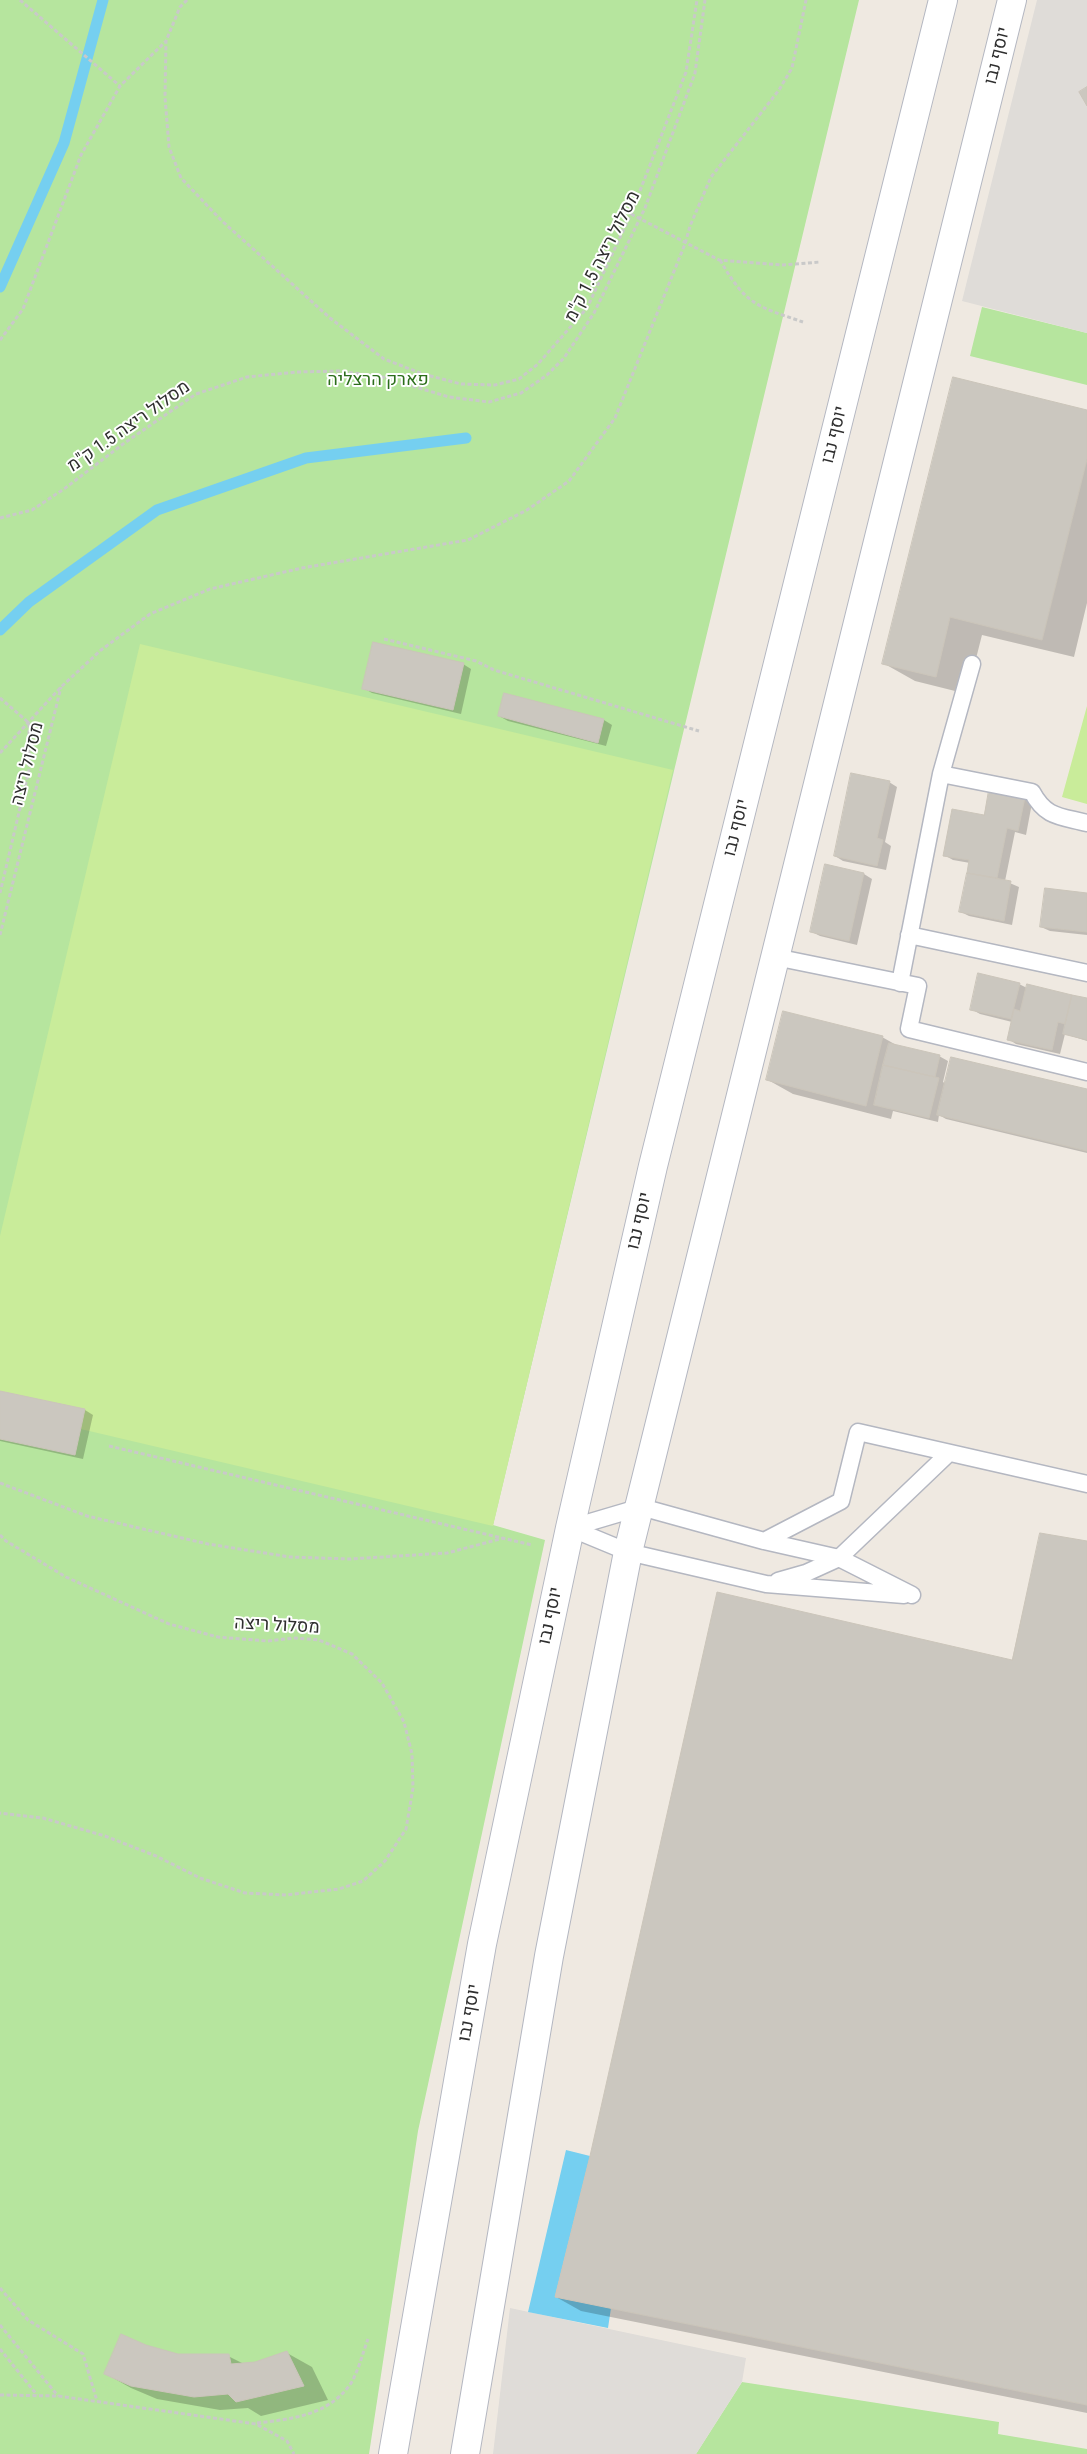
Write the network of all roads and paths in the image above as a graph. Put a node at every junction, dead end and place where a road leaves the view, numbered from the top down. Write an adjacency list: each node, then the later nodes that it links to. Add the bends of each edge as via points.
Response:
1 (20, 0): 9 (path)
2 (187, 0): 8 (path, via 180,7)
3 (698, 0): 10 (path, via 686,72)
4 (705, 0): 11 (path, מסלול ריצה 1.5 ק"מ, via 695,73)
5 (806, 0): 12 (path, via 792,68 779,90 711,177)
6 (944, 0): 41 (street, יוסף נבו, via 653,1166)
7 (1012, 0): 30 (street, יוסף נבו)
8 (166, 41): 9 (path); 10 (path, via 165,97 169,146 181,178 222,220 330,318 384,359 423,374 461,384 495,385 519,379 538,364 587,308)
9 (120, 86): 16 (path, via 81,155 23,309)
10 (631, 214): 11 (path)
11 (640, 218): 12 (path); 17 (path, מסלול ריצה 1.5 ק"מ, via 594,313 569,350 547,375 521,393 489,402 449,397 382,377 339,371 247,377 196,394 40,505)
12 (685, 244): 13 (path); 20 (path, via 616,418 569,481 527,510 468,540 302,568 210,590 150,614 101,650)
13 (719, 260): 14 (path, via 782,265); 15 (path, via 747,299 766,310)
14 (820, 262)
15 (803, 322)
16 (0, 340)
17 (0, 518)
18 (384, 639): 23 (path, via 476,661 494,670)
19 (972, 664): 25 (lane)
20 (61, 686): 22 (path); 28 (path, מסלול ריצה)
21 (0, 698): 22 (path)
22 (29, 723): 24 (path); 27 (path, via 29,770)
23 (698, 731)
24 (0, 753)
25 (941, 774): 26 (lane, via 1032,792 1040,807 1049,813); 29 (lane)
26 (1087, 824)
27 (0, 893)
28 (0, 935)
29 (909, 935): 31 (lane); 32 (lane)
30 (775, 956): 32 (lane); 38 (street, יוסף נבו)
31 (1087, 973)
32 (900, 983): 33 (lane, via 918,986 909,1029)
33 (1087, 1072)
34 (108, 1446): 40 (path)
35 (949, 1453): 37 (lane); 42 (lane, via 858,1432 842,1501); 44 (lane)
36 (0, 1483): 40 (path, via 87,1516 208,1544 290,1557 350,1559 447,1553)
37 (1087, 1484)
38 (641, 1507): 41 (lane); 42 (lane); 43 (street, יוסף נבו)
39 (0, 1534): 46 (path, מסלול ריצה, via 66,1578 169,1624 218,1636 267,1641 319,1640 352,1654 382,1683 404,1722 412,1754 413,1788 406,1829 385,1860 363,1881 339,1889 286,1895 244,1894 105,1836 43,1818)
40 (504, 1538): 41 (path)
41 (567, 1540): 43 (lane); 57 (street, יוסף נבו, via 482,1944)
42 (764, 1541): 44 (lane)
43 (628, 1552): 45 (lane); 58 (street, יוסף נבו, via 549,1956)
44 (839, 1558): 45 (lane, via 806,1573); 45 (lane, via 912,1596)
45 (766, 1584)
46 (0, 1813)
47 (0, 2288): 54 (path, via 28,2320 83,2354)
48 (0, 2325): 53 (path)
49 (368, 2339): 55 (path, via 350,2386 331,2402 304,2417)
50 (0, 2349): 52 (path)
51 (0, 2395): 52 (path)
52 (37, 2396): 53 (path)
53 (58, 2396): 54 (path)
54 (97, 2401): 55 (path)
55 (256, 2424): 56 (path, via 287,2441)
56 (294, 2454)
57 (393, 2454)
58 (465, 2454)

